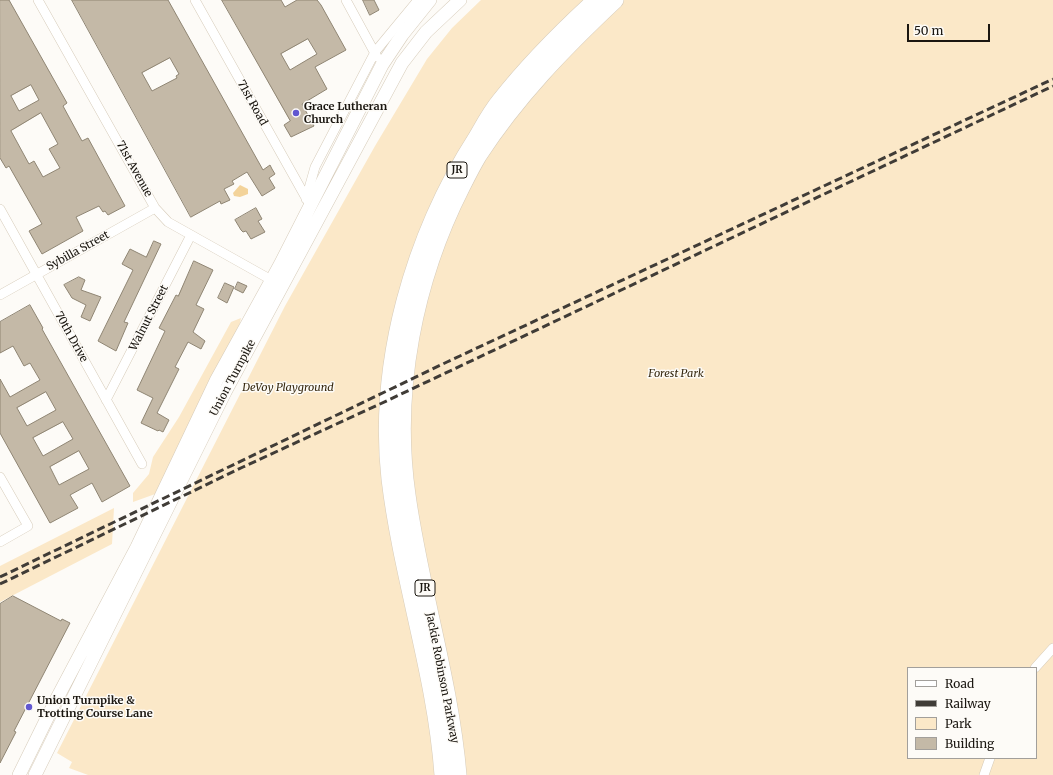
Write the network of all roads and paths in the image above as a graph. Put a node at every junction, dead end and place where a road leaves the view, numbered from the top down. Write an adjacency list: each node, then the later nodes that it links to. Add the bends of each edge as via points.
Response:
1 (38, 0): 12 (street, 71st Avenue)
2 (195, 0): 11 (street, 71st Road)
3 (346, 0): 9 (street)
4 (418, 0): 9 (street, Union Turnpike)
5 (430, 0): 10 (main road, Union Turnpike)
6 (460, 0): 16 (main road, Union Turnpike, via 426,32 402,63)
7 (596, 0): 27 (highway, Jackie Robinson Parkway / JR, via 552,41 499,102 460,162 425,237 410,282 398,339 388,420 390,478 398,532 436,710)
8 (615, 0): 28 (highway, Jackie Robinson Parkway / JR, via 566,46 530,85 477,157 452,206 435,248 413,328 406,372 403,417 406,492 447,693)
9 (375, 52): 10 (street); 11 (street, Union Turnpike, via 315,167)
10 (382, 65): 11 (main road, Union Turnpike)
11 (308, 202): 16 (main road, Union Turnpike)
12 (155, 208): 14 (street, 71st Avenue, via 168,222); 15 (street, Sybilla Street)
13 (0, 209): 15 (street, 70th Drive)
14 (191, 235): 16 (street, 71st Avenue); 18 (street, Walnut Street)
15 (37, 274): 17 (street, Sybilla Street); 18 (street, 70th Drive)
16 (277, 283): 25 (main road, Union Turnpike, via 216,381 137,547); 26 (main road, Union Turnpike)
17 (0, 295)
18 (106, 400): 19 (street, 70th Drive)
19 (142, 464)
20 (0, 477): 21 (street, via 28,526)
21 (0, 542)
22 (1053, 648): 23 (street)
23 (1036, 667)
24 (990, 759): 29 (street)
25 (19, 775)
26 (35, 775)
27 (443, 775)
28 (458, 775)
29 (984, 775)

